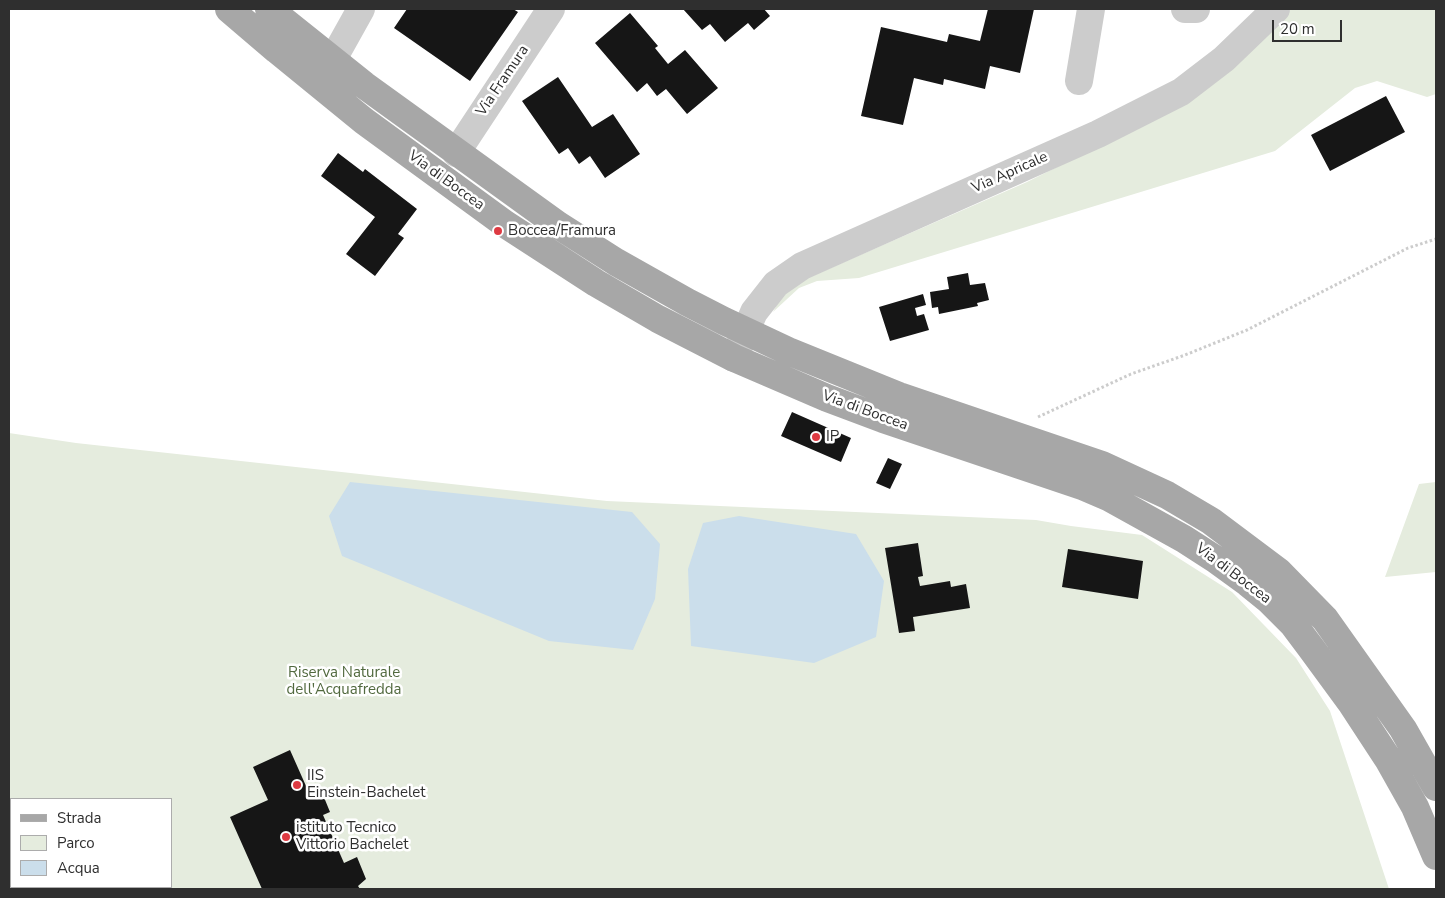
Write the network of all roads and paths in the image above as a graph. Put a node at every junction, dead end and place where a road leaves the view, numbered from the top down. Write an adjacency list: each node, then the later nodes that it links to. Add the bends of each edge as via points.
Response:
1 (229, 9): 14 (main road, Via di Boccea, via 364,121 505,224 596,283)
2 (269, 9): 9 (main road, Via di Boccea)
3 (361, 9): 9 (street)
4 (551, 9): 11 (street, Via Framura)
5 (1092, 9): 10 (street)
6 (1185, 9): 7 (street)
7 (1196, 9)
8 (1276, 9): 13 (street, Via Apricale, via 1224,59 1181,92 1098,134 802,266 776,284 754,312)
9 (332, 60): 11 (main road, Via di Boccea)
10 (1079, 81)
11 (456, 153): 13 (main road, Via di Boccea, via 586,243 679,298)
12 (1436, 239): 15 (path, via 1408,248 1247,330 1131,374 1038,417)
13 (746, 332): 14 (street, Via Apricale); 15 (main road, Via di Boccea, via 899,396)
14 (734, 358): 17 (main road, Via di Boccea, via 873,415 1082,486 1184,539 1222,564 1276,607 1317,655 1388,760 1415,807)
15 (1025, 439): 16 (main road, Via di Boccea, via 1102,465 1167,494 1219,527 1279,572 1330,625 1402,729)
16 (1436, 787)
17 (1436, 856)

